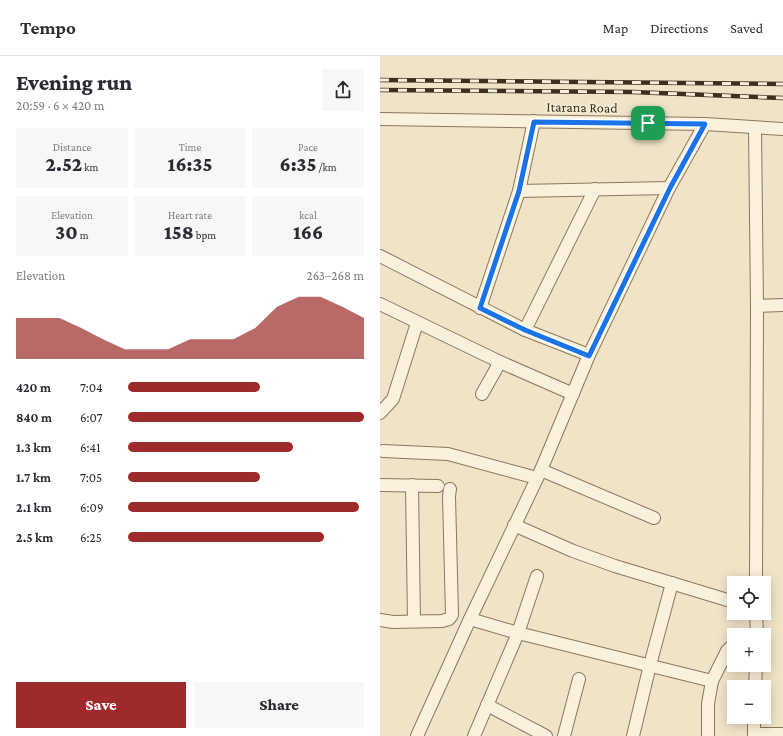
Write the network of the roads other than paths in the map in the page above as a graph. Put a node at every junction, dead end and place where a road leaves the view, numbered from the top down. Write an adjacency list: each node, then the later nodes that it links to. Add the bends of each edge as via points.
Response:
1 (380, 119): 2 (street, Itarana Road)
2 (534, 122): 3 (street, Itarana Road); 8 (street)
3 (705, 124): 4 (street, Itarana Road); 6 (street)
4 (755, 128): 5 (street, Itarana Road); 12 (street)
5 (783, 128)
6 (670, 188): 7 (street); 16 (street)
7 (595, 189): 8 (street); 15 (street)
8 (519, 191): 13 (street)
9 (380, 256): 13 (street)
10 (380, 304): 14 (street)
11 (783, 305): 12 (street)
12 (757, 306): 30 (street)
13 (480, 308): 15 (street)
14 (417, 322): 17 (street); 20 (street, via 393,399)
15 (525, 330): 16 (street)
16 (589, 356): 19 (street)
17 (500, 362): 18 (street); 19 (street)
18 (482, 394)
19 (573, 394): 22 (street)
20 (380, 413)
21 (383, 450): 22 (street, via 448,454)
22 (539, 474): 27 (street); 28 (street)
23 (380, 485): 24 (street)
24 (412, 485): 25 (street); 35 (street)
25 (438, 486)
26 (450, 489): 35 (street, via 452,614 449,619 442,621)
27 (654, 518)
28 (514, 525): 31 (street, via 573,551); 33 (street)
29 (538, 576): 36 (street)
30 (756, 576)
31 (672, 583): 32 (street); 38 (street)
32 (727, 600)
33 (470, 619): 36 (street); 45 (street)
34 (380, 620): 35 (street)
35 (414, 621)
36 (518, 633): 38 (street); 41 (street)
37 (727, 651): 40 (street)
38 (650, 665): 40 (street); 49 (street)
39 (579, 679): 48 (street)
40 (712, 681): 50 (street, via 708,704)
41 (487, 705): 46 (street); 47 (street)
42 (754, 724): 44 (street)
43 (783, 734): 44 (street)
44 (754, 735)
45 (417, 736)
46 (474, 736)
47 (546, 736)
48 (564, 736)
49 (633, 736)
50 (708, 736)

